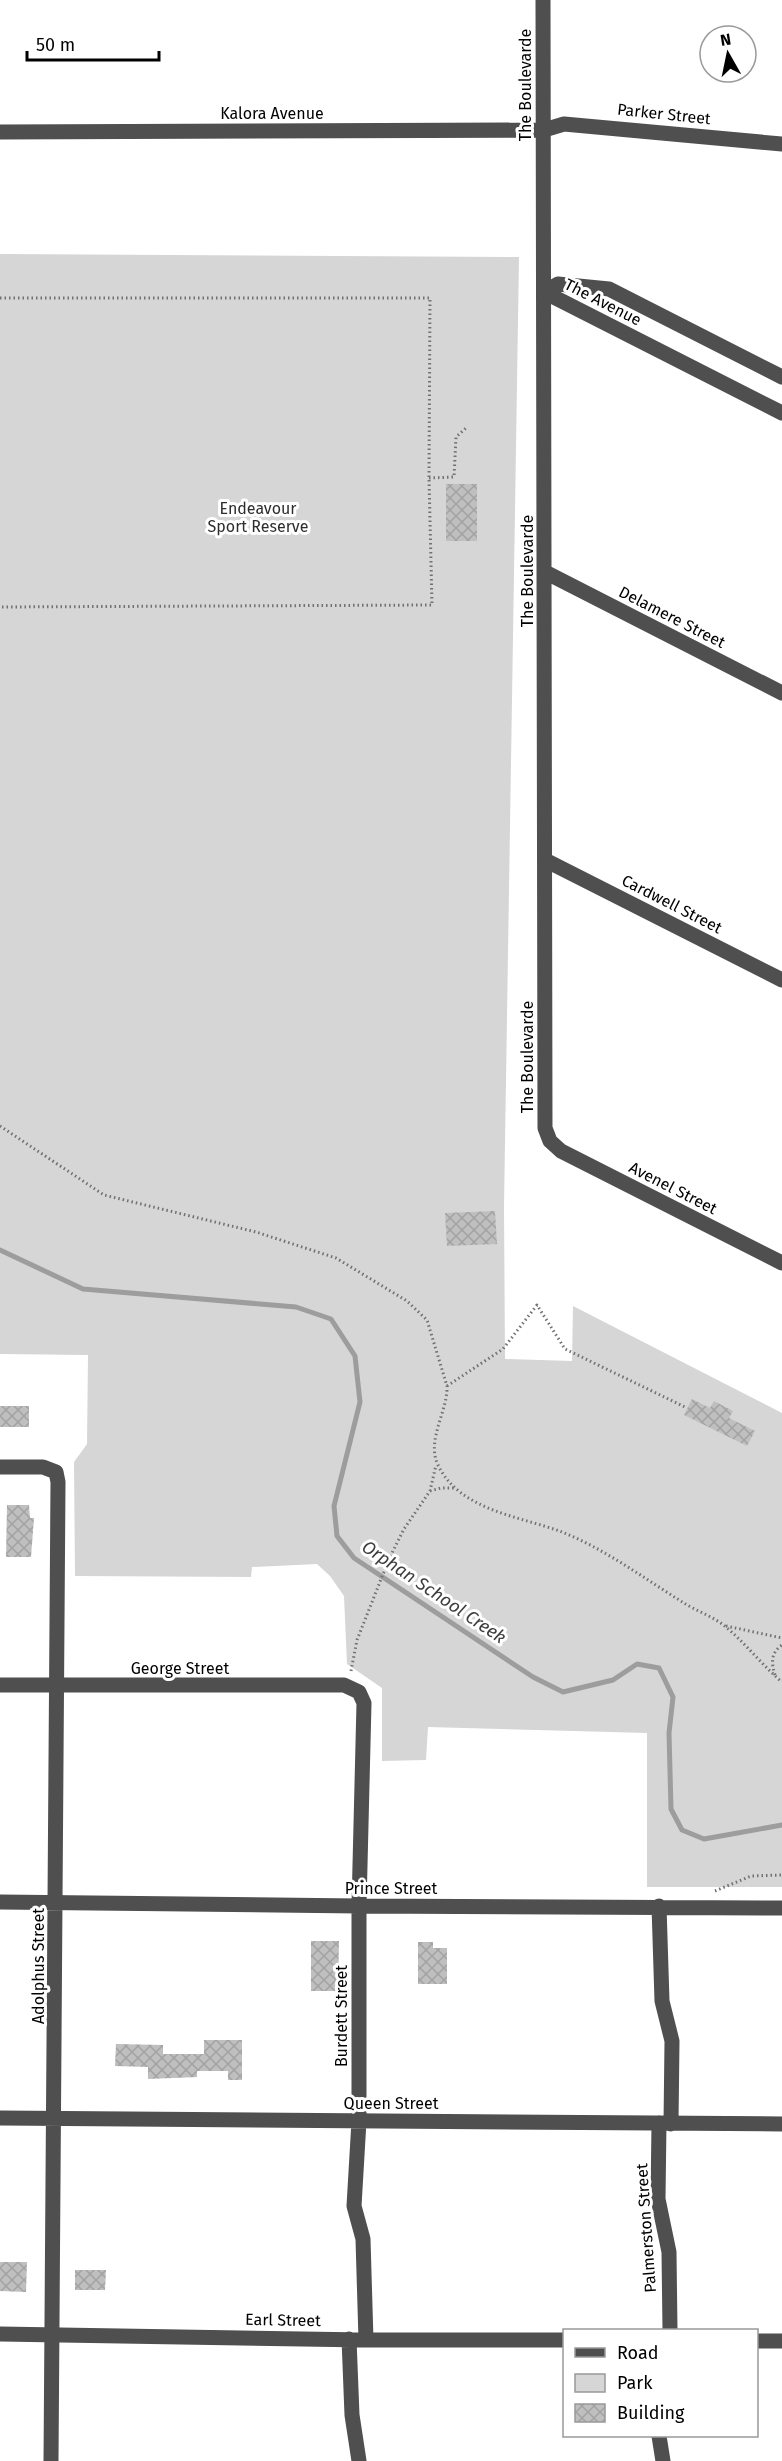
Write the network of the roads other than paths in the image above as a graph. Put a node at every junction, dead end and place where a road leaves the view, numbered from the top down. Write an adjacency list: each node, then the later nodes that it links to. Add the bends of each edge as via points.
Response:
1 (543, 0): 2 (street, The Boulevarde)
2 (544, 130): 3 (street, Kalora Avenue); 4 (street, Parker Street, via 572,124); 5 (street, The Boulevarde)
3 (0, 132)
4 (782, 144)
5 (544, 292): 6 (street, The Avenue, via 558,284 609,289); 7 (street, The Avenue); 8 (street, The Boulevarde)
6 (782, 377)
7 (782, 413)
8 (545, 572): 9 (street, Delamere Street); 10 (street, The Boulevarde)
9 (782, 693)
10 (546, 860): 11 (street, Cardwell Street); 12 (street, The Boulevarde, via 545,1128)
11 (782, 980)
12 (550, 1141): 13 (street, Avenel Street, via 561,1151)
13 (782, 1263)
14 (0, 1467): 16 (street, Adolphus Street, via 43,1467 56,1472)
15 (0, 1686): 16 (street, George Street)
16 (56, 1686): 17 (street, George Street, via 344,1685); 19 (street, Adolphus Street)
17 (353, 1689): 20 (street, Burdett Street, via 364,1703)
18 (0, 1902): 19 (street, Prince Street)
19 (56, 1902): 20 (street, Prince Street); 24 (street, Adolphus Street)
20 (359, 1906): 21 (street, Prince Street); 25 (street, Burdett Street)
21 (659, 1906): 22 (street, Prince Street); 26 (street, Palmerston Street, via 662,2001 672,2041)
22 (782, 1908)
23 (0, 2118): 24 (street, Queen Street)
24 (55, 2118): 25 (street, Queen Street); 30 (street, Adolphus Street)
25 (359, 2121): 26 (street, Queen Street); 32 (street, Burdett Street, via 354,2206 363,2239)
26 (665, 2123): 27 (street, Queen Street); 28 (street, Palmerston Street, via 658,2199 669,2252)
27 (782, 2124)
28 (670, 2329)
29 (0, 2334): 30 (street, Earl Street)
30 (51, 2335): 31 (street, Earl Street); 37 (street, Adolphus Street)
31 (350, 2339): 32 (street, Earl Street); 38 (street, via 352,2415)
32 (366, 2340): 33 (street, Earl Street)
33 (563, 2340)
34 (758, 2341): 35 (street)
35 (782, 2342)
36 (659, 2437): 39 (street)
37 (51, 2461)
38 (359, 2461)
39 (663, 2461)

